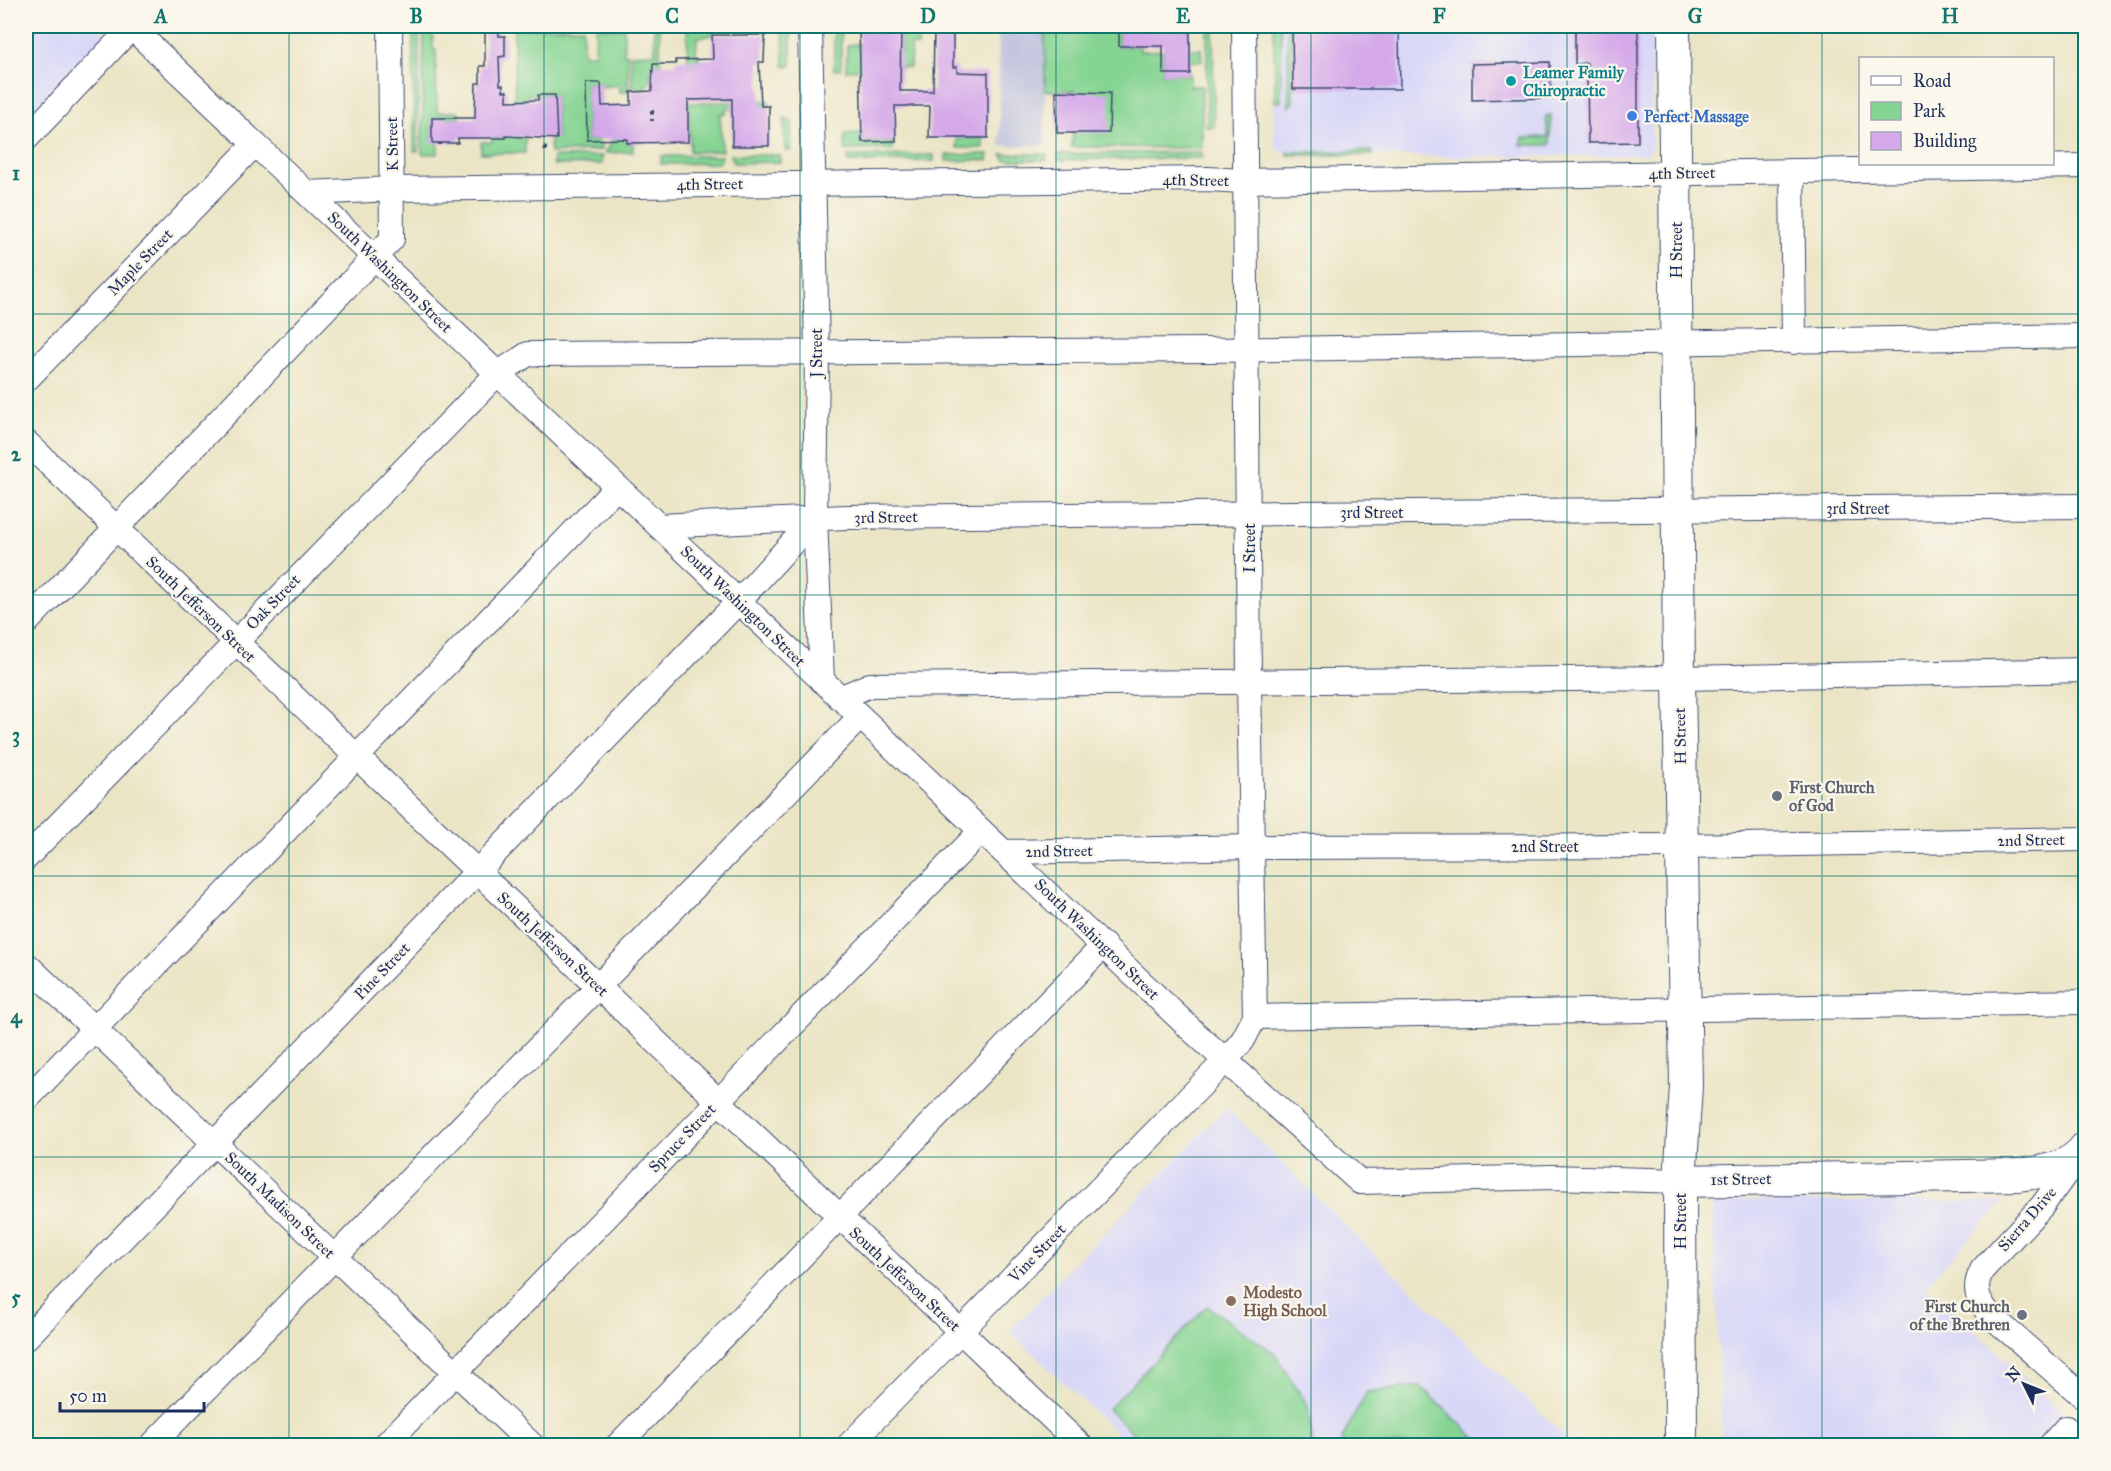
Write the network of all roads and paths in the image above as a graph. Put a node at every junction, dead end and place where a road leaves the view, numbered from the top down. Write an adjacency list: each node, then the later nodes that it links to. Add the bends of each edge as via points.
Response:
1 (138, 26): 8 (street); 10 (street, South Washington Street)
2 (390, 26): 17 (street, K Street)
3 (810, 26): 16 (street, J Street)
4 (1244, 26): 15 (street, I Street)
5 (1674, 26): 14 (main road, H Street)
6 (652, 110): 7 (path)
7 (652, 121)
8 (26, 139)
9 (545, 143): 11 (path)
10 (255, 144): 18 (street, South Washington Street); 26 (street, Maple Street)
11 (545, 151)
12 (2085, 166): 13 (street, 4th Street)
13 (1792, 171): 14 (street, 4th Street); 21 (street)
14 (1676, 174): 15 (street, 4th Street); 22 (main road, H Street)
15 (1244, 181): 16 (street, 4th Street); 23 (street, I Street)
16 (814, 183): 17 (street, 4th Street); 24 (street, J Street)
17 (393, 189): 18 (street, 4th Street); 19 (street, K Street, via 392,239)
18 (307, 193): 19 (street, South Washington Street)
19 (376, 257): 25 (street, South Washington Street); 34 (street, K Street)
20 (2085, 336): 21 (street, Oak Street)
21 (1794, 342): 22 (street, Oak Street)
22 (1676, 344): 23 (street, Oak Street); 30 (main road, H Street)
23 (1247, 348): 24 (street, Oak Street); 31 (street, I Street)
24 (817, 352): 25 (street, Oak Street, via 528,354); 32 (street, J Street)
25 (497, 374): 28 (street, South Washington Street); 37 (street, Oak Street)
26 (26, 380)
27 (26, 442): 34 (street, South Jefferson Street)
28 (617, 487): 33 (street, South Washington Street); 44 (street)
29 (2085, 506): 30 (street, 3rd Street)
30 (1679, 510): 31 (street, 3rd Street); 39 (main road, H Street)
31 (1249, 513): 32 (street, 3rd Street); 41 (street, I Street)
32 (815, 518): 33 (street, 3rd Street); 35 (street, Pine Street); 40 (street, J Street)
33 (659, 526): 35 (street, South Washington Street)
34 (118, 529): 36 (street, K Street); 37 (street, South Jefferson Street)
35 (738, 602): 40 (street, South Washington Street); 51 (street, Pine Street)
36 (26, 623)
37 (236, 641): 44 (street, South Jefferson Street); 50 (street, Oak Street)
38 (2085, 670): 39 (street)
39 (1679, 678): 41 (street); 47 (main road, H Street)
40 (822, 681): 42 (street, South Washington Street)
41 (1249, 681): 42 (street, via 870,685); 48 (street, I Street)
42 (840, 698): 43 (street, South Washington Street)
43 (860, 717): 45 (street, South Washington Street); 54 (street)
44 (358, 759): 51 (street, South Jefferson Street); 58 (street)
45 (981, 831): 49 (street, South Washington Street); 61 (street, Spruce Street)
46 (2085, 839): 47 (street, 2nd Street)
47 (1681, 846): 48 (street, 2nd Street); 56 (main road, H Street)
48 (1253, 847): 49 (street, 2nd Street); 57 (street, I Street)
49 (1004, 852): 52 (street, South Washington Street)
50 (26, 858)
51 (477, 873): 54 (street, South Jefferson Street); 62 (street, Pine Street)
52 (1104, 945): 59 (street, South Washington Street); 66 (street)
53 (26, 964): 58 (street, South Madison Street)
54 (598, 986): 61 (street, South Jefferson Street); 67 (street)
55 (2085, 1002): 56 (street)
56 (1686, 1010): 57 (street); 64 (main road, H Street)
57 (1255, 1017): 59 (street, I Street)
58 (94, 1029): 60 (street); 62 (street, South Madison Street)
59 (1226, 1060): 65 (street, South Washington Street); 68 (street, Vine Street)
60 (26, 1100)
61 (717, 1101): 66 (street, South Jefferson Street); 70 (street, Spruce Street)
62 (215, 1143): 67 (street, South Madison Street); 69 (street, Pine Street)
63 (2084, 1150): 64 (main road, 1st Street, via 2051,1171 2019,1175); 71 (street, Sierra Drive, via 2042,1206 1983,1270 1976,1291 1991,1316)
64 (1680, 1181): 65 (street, 1st Street, via 1551,1177); 78 (main road, H Street)
65 (1360, 1182)
66 (839, 1218): 68 (street, South Jefferson Street); 75 (street)
67 (333, 1256): 70 (street, South Madison Street); 72 (street)
68 (960, 1331): 76 (street, Vine Street); 77 (street, South Jefferson Street)
69 (26, 1338)
70 (456, 1372): 73 (street, Spruce Street); 74 (street, South Madison Street)
71 (2085, 1399)
72 (151, 1446)
73 (384, 1446)
74 (533, 1446)
75 (616, 1446)
76 (848, 1446)
77 (1081, 1446)
78 (1681, 1446)
79 (2050, 1446): 80 (street, via 2066,1428)
80 (2084, 1446)

